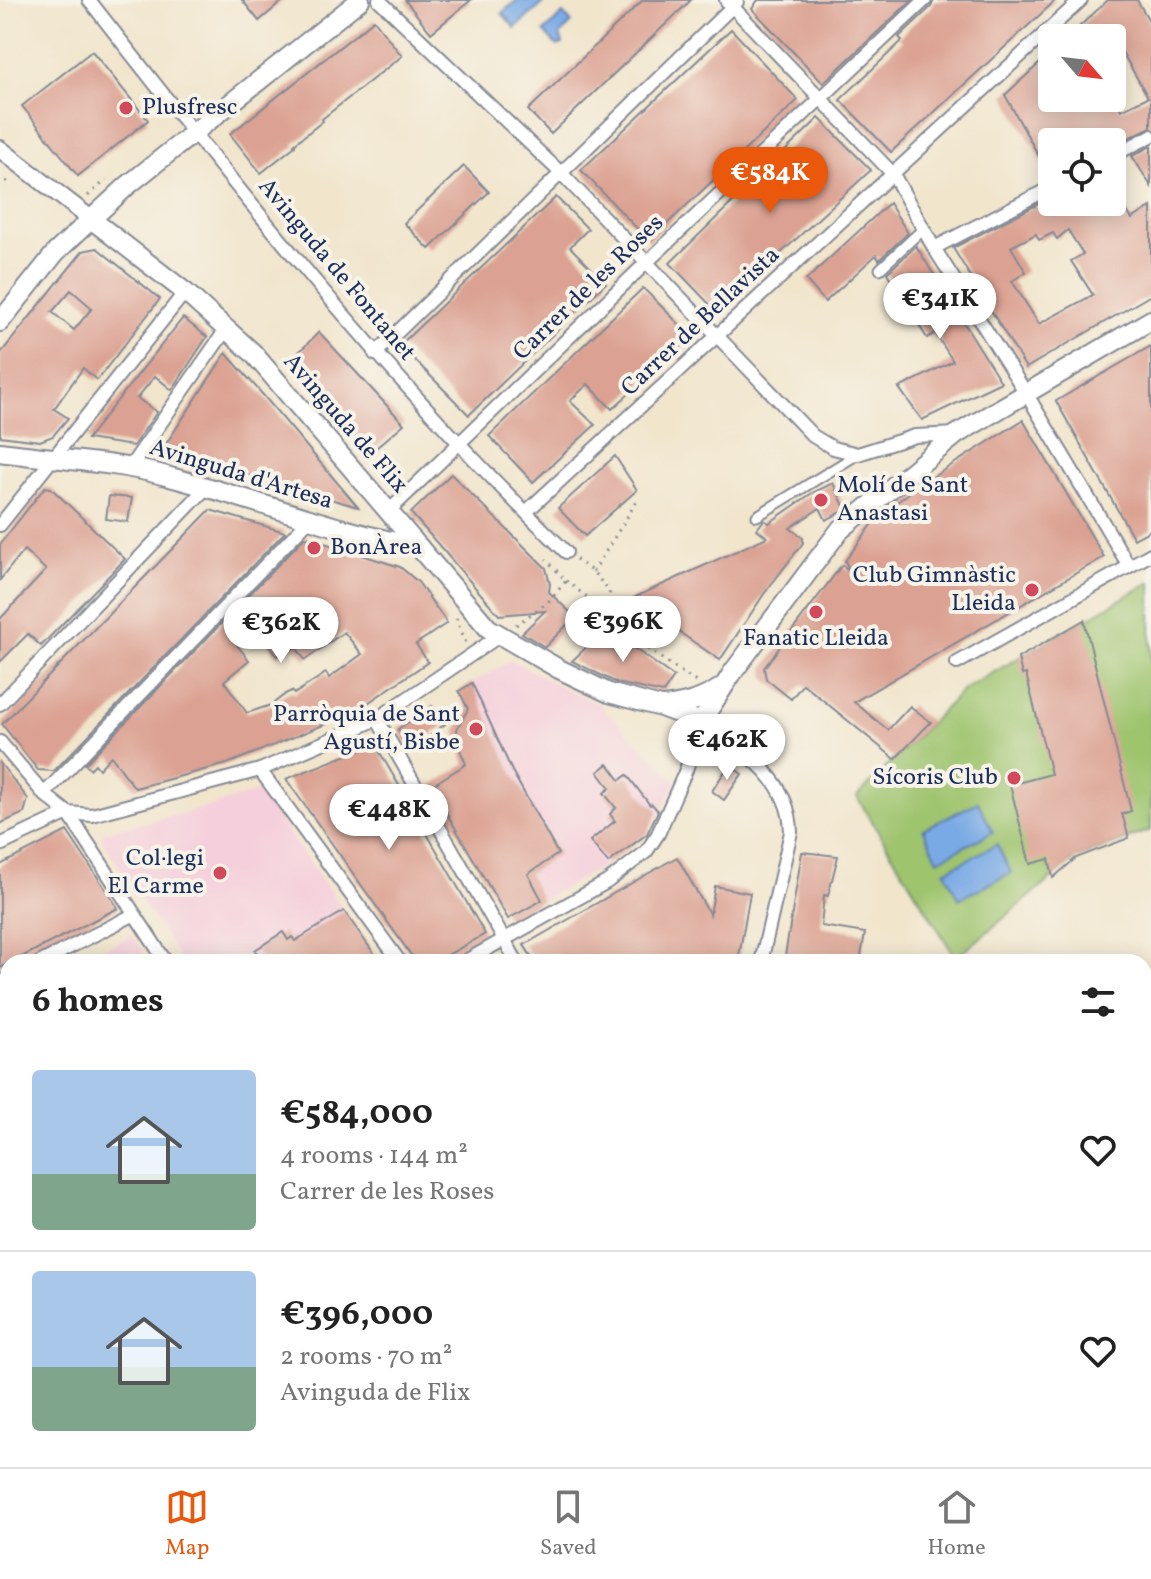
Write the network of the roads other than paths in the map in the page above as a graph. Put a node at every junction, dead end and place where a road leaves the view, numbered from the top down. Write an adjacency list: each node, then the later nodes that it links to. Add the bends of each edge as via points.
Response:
1 (89, 0): 8 (street, Avinguda de Fontanet)
2 (360, 0): 8 (main road)
3 (379, 0): 12 (street)
4 (925, 0): 7 (street, Carrer de les Roses)
5 (1081, 0): 13 (street, Carrer de Bellavista)
6 (732, 2): 7 (street); 12 (street)
7 (821, 98): 13 (street); 18 (street, Carrer de les Roses)
8 (193, 134): 15 (main road); 25 (street, Avinguda de Fontanet)
9 (1151, 136): 11 (street)
10 (0, 149): 15 (street, Avinguda de Flix)
11 (1126, 149)
12 (562, 174): 18 (street); 25 (street)
13 (893, 174): 16 (street); 24 (street, Carrer de Bellavista)
14 (1038, 194): 17 (street)
15 (91, 219): 20 (main road, Avinguda de Flix); 21 (main road, via 56,252)
16 (923, 229): 17 (street); 19 (street)
17 (934, 248): 26 (street)
18 (646, 263): 24 (street); 28 (street, Carrer de les Roses)
19 (880, 269)
20 (185, 292): 23 (main road, Avinguda de Flix); 31 (street)
21 (1, 320)
22 (1151, 320): 26 (main road)
23 (227, 328): 32 (street); 34 (main road, Avinguda de Flix)
24 (718, 337): 30 (street, via 813,436); 35 (street, Carrer de Bellavista)
25 (375, 354): 28 (street, Avinguda de Fontanet)
26 (1026, 393): 27 (main road); 42 (street)
27 (957, 434): 30 (street, via 915,436); 45 (main road, via 839,531)
28 (461, 443): 34 (street, Carrer de les Roses); 35 (street, Avinguda de Fontanet)
29 (0, 452): 31 (main road, Avinguda d'Artesa)
30 (858, 454): 36 (street)
31 (52, 460): 32 (main road, Avinguda d'Artesa); 38 (street)
32 (130, 467): 33 (main road, Avinguda d'Artesa)
33 (206, 488): 37 (main road, Avinguda d'Artesa); 46 (street)
34 (389, 511): 39 (main road, Avinguda de Flix)
35 (526, 512): 40 (street, Avinguda de Fontanet)
36 (757, 516)
37 (309, 520): 39 (main road, Avinguda d'Artesa); 52 (street)
38 (0, 525)
39 (419, 547): 43 (main road, Avinguda de Flix)
40 (566, 552)
41 (1151, 554): 42 (street)
42 (1129, 566): 44 (street)
43 (499, 636): 47 (main road, Avinguda de Flix, via 609,693); 48 (street)
44 (957, 663)
45 (719, 689): 47 (main road, via 686,704); 49 (main road)
46 (0, 704)
47 (661, 707): 49 (main road, Avinguda de Flix)
48 (377, 719): 51 (street); 56 (street)
49 (701, 722): 56 (street, via 686,770 646,852 607,882); 62 (street, via 769,774 791,814)
50 (0, 742): 52 (street)
51 (260, 770): 53 (street, via 93,815); 59 (street)
52 (44, 794): 53 (street)
53 (68, 813): 54 (street); 55 (street)
54 (0, 845)
55 (133, 915): 57 (street); 58 (street)
56 (504, 939): 60 (street); 61 (street)
57 (57, 954)
58 (160, 954)
59 (394, 954)
60 (478, 954)
61 (512, 954)
62 (763, 954)

